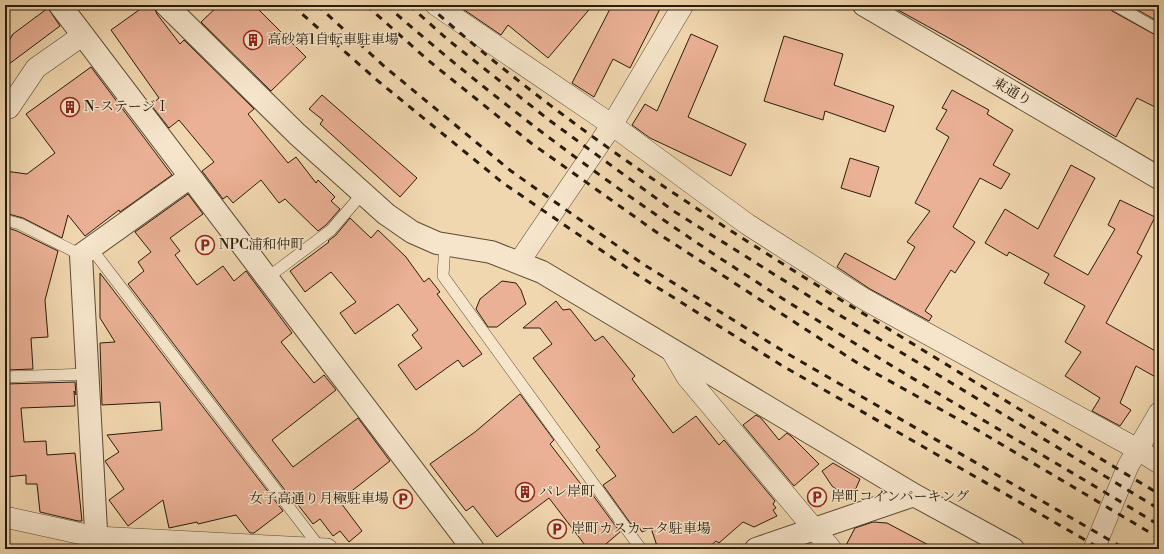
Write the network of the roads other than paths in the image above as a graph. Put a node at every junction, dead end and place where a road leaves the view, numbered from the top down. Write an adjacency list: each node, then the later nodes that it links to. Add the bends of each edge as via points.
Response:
1 (60, 5): 8 (street)
2 (166, 5): 13 (street)
3 (436, 5): 10 (street)
4 (683, 5): 10 (street)
5 (864, 5): 12 (street, 東通り)
6 (1115, 5): 7 (lane)
7 (1159, 30)
8 (83, 35): 9 (street, via 36,68); 11 (street)
9 (7, 111)
10 (609, 129): 17 (street); 23 (street, via 747,224 864,299)
11 (190, 177): 16 (street); 18 (street)
12 (1159, 178)
13 (362, 194): 15 (street, via 412,232); 18 (lane, via 331,230)
14 (5, 220): 16 (lane)
15 (445, 244): 17 (street, via 491,252); 33 (lane, via 443,276)
16 (86, 252): 20 (street); 30 (lane)
17 (520, 262): 19 (street, via 542,272)
18 (267, 278): 32 (street)
19 (671, 350): 25 (street); 27 (street, via 687,377)
20 (88, 374): 21 (lane); 28 (street)
21 (5, 377)
22 (1159, 413): 23 (street)
23 (1133, 457): 24 (street); 37 (street)
24 (1159, 463)
25 (914, 495): 27 (street); 36 (street)
26 (5, 517): 28 (street)
27 (814, 528): 34 (street); 35 (street)
28 (96, 543): 29 (street)
29 (223, 546): 30 (street)
30 (321, 549): 31 (street)
31 (327, 549)
32 (473, 549)
33 (642, 549)
34 (756, 549)
35 (831, 549)
36 (1013, 549)
37 (1094, 549)

